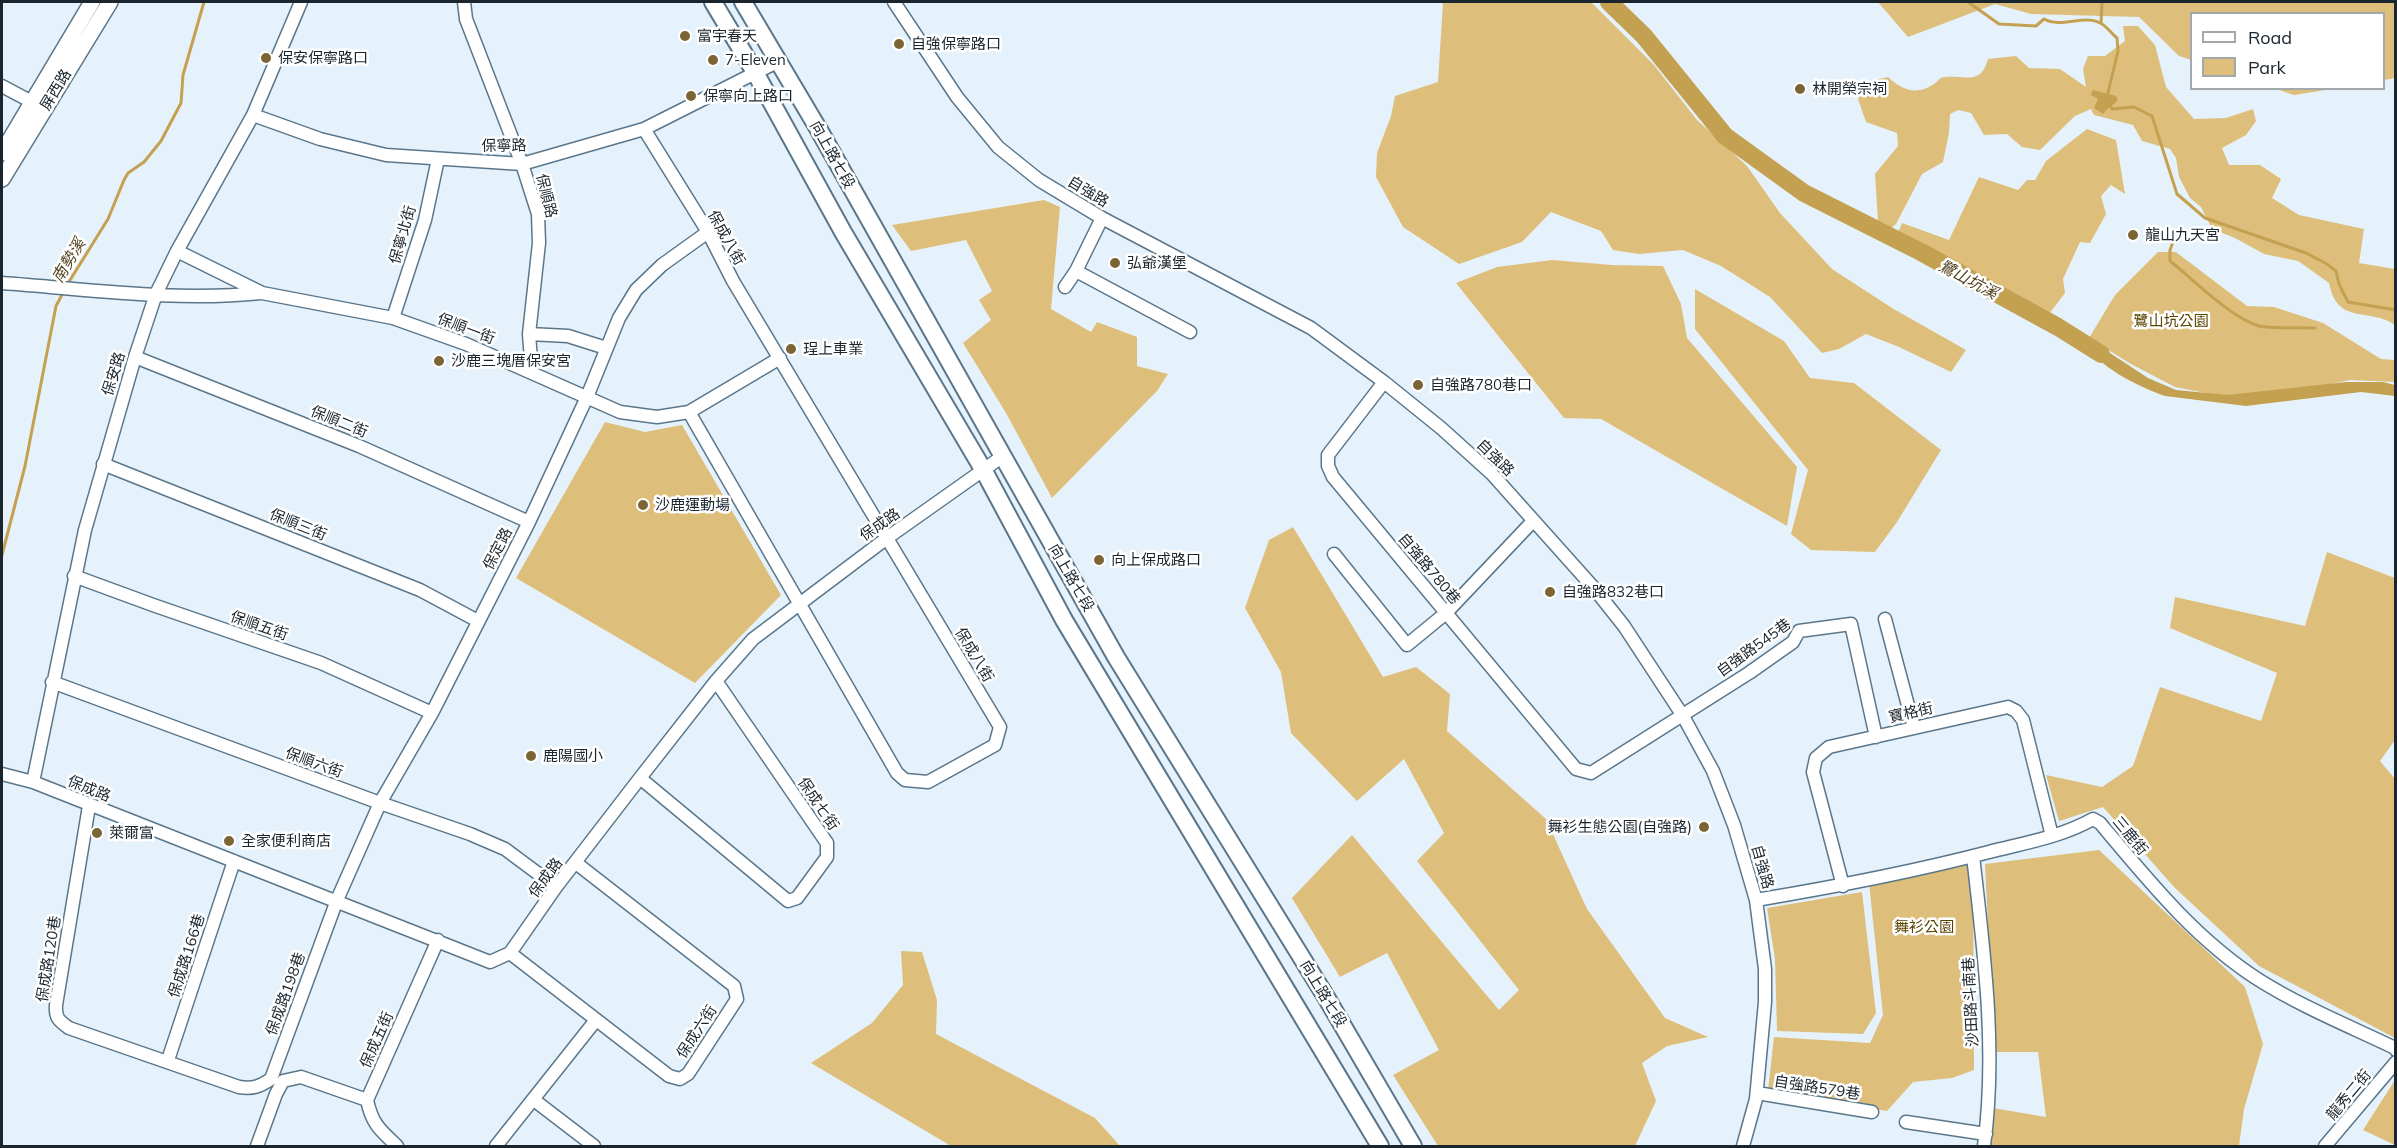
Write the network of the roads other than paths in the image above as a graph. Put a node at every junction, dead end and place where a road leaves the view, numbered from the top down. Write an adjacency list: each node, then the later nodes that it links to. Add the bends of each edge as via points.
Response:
1 (92, 2): 11 (street, 屏西路)
2 (110, 2): 17 (street, 屏西路)
3 (301, 2): 12 (street, 保安路)
4 (464, 2): 16 (street, 保順路, via 466,19)
5 (713, 2): 9 (main road, 向上路七段)
6 (743, 2): 8 (main road, 向上路七段)
7 (894, 2): 18 (street, 自強路, via 957,97 998,147 1039,180)
8 (777, 62): 9 (street, 保寧路); 36 (main road, 向上路七段)
9 (756, 74): 13 (street, 保寧路); 38 (main road, 向上路七段, via 843,232)
10 (2, 86): 11 (street)
11 (32, 102): 14 (street, 屏西路)
12 (253, 115): 15 (street, 保寧路, via 320,139 375,152); 20 (street, 保安路)
13 (644, 129): 16 (street, 保寧路); 19 (street, 保成八街)
14 (2, 153)
15 (438, 159): 16 (street, 保寧路); 26 (street, 保寧北街, via 425,220)
16 (522, 164): 28 (street, 保順路, via 538,214 539,243)
17 (2, 179)
18 (1102, 218): 21 (street); 33 (street, 自強路, via 1311,328)
19 (708, 232): 29 (street, 保定路, via 662,265 636,290); 31 (street, 保成八街)
20 (177, 251): 24 (street, 保順一街); 25 (street, 保安路)
21 (1076, 271): 23 (street); 27 (street)
22 (2, 283): 25 (street, 保順一街)
23 (1065, 287)
24 (262, 293): 25 (street, 保順一街, via 226,297); 26 (street, 保順一街)
25 (156, 294): 30 (street, 保安路)
26 (393, 318): 32 (street, 保順一街)
27 (1190, 332)
28 (529, 334): 29 (street, via 568,336); 32 (street, 保順路)
29 (606, 348): 34 (street, 保定路)
30 (135, 357): 37 (street, 保安路); 40 (street, 保順二街, via 359,446)
31 (780, 358): 35 (street, 保順一街); 41 (street, 保成八街)
32 (532, 373): 34 (street, 保順一街)
33 (1384, 382): 39 (street, 自強路, via 1492,474); 45 (street, 自強路780巷, via 1328,455 1328,466)
34 (587, 397): 35 (street, 保順一街, via 620,412 657,417); 40 (street, 保定路)
35 (689, 412): 44 (street, 保成八街)
36 (1003, 456): 38 (street, 保成路); 85 (main road, 向上路七段, via 1116,657)
37 (103, 464): 43 (street, 保安路); 47 (street, 保順三街, via 420,590)
38 (984, 471): 41 (street, 保成路); 84 (main road, 向上路七段, via 1070,630)
39 (1533, 521): 45 (street); 51 (street, 自強路, via 1624,626)
40 (529, 522): 47 (street, 保定路)
41 (887, 538): 44 (street, 保成路); 44 (street, 保成八街, via 999,728 995,746 928,782 905,780)
42 (1334, 554): 45 (street, via 1407,645)
43 (74, 576): 49 (street, 保安路); 50 (street, 保順五街, via 321,663)
44 (798, 604): 48 (street, 保成路, via 753,639)
45 (1446, 613): 51 (street, 自強路780巷, via 1576,768 1591,773)
46 (1885, 620): 52 (street)
47 (478, 621): 50 (street, 保定路)
48 (716, 681): 55 (street, 保成路); 55 (street, 保成七街, via 827,843 827,857 797,898 789,901)
49 (52, 682): 56 (street, 保安路); 57 (street, 保順六街)
50 (432, 713): 57 (street, 保定路)
51 (1683, 716): 53 (street, 自強路545巷, via 1793,642 1799,631 1851,624); 66 (street, 自強路, via 1713,771)
52 (1914, 728): 53 (street, 寶格街); 59 (street, 寶格街, via 2008,707 2016,711 2023,720)
53 (1876, 737): 63 (street, 寶格街, via 1829,747 1816,758 1813,772)
54 (2, 774): 56 (street, 保成路)
55 (640, 778): 62 (street, 保成路)
56 (33, 782): 58 (street, 保成路)
57 (380, 803): 64 (street, 保順六街, via 506,849); 65 (street, 保定路)
58 (89, 806): 61 (street, 保成路); 71 (street, 保成路120巷, via 55,1013 57,1020 69,1028)
59 (2052, 836): 60 (street, 三鹿街); 70 (street, 三鹿街, via 2093,819 2100,823 2160,895 2203,938 2282,993)
60 (1973, 856): 63 (street, 三鹿街); 79 (street, 沙田路斗南巷, via 1988,991)
61 (234, 861): 65 (street, 保成路); 71 (street, 保成路166巷)
62 (576, 863): 64 (street, 保成路); 69 (street, 保成六街, via 734,986 736,999 688,1074 680,1079 669,1076)
63 (1842, 886): 66 (street, 三鹿街)
64 (556, 887): 68 (street, 保成路)
65 (337, 900): 67 (street, 保成路); 73 (street, 保成路198巷, via 271,1078)
66 (1756, 900): 74 (street, 自強路, via 1765,969)
67 (438, 940): 68 (street, 保成路, via 490,962); 75 (street, 保成五街)
68 (510, 953): 69 (street, 保成六街)
69 (596, 1020): 76 (street)
70 (2396, 1050)
71 (168, 1060): 73 (street, 保成路120巷)
72 (2396, 1062): 87 (street, 龍秀二街)
73 (251, 1089)
74 (1757, 1093): 77 (street, 自強路579巷); 86 (street, 自強路)
75 (367, 1100): 80 (street, via 301,1077 283,1081); 81 (street, via 375,1126)
76 (534, 1100): 82 (street); 83 (street)
77 (1872, 1112)
78 (1906, 1122): 79 (street)
79 (1985, 1140)
80 (257, 1146)
81 (397, 1146)
82 (496, 1146)
83 (594, 1146)
84 (1380, 1146)
85 (1413, 1146)
86 (1743, 1146)
87 (2325, 1146)

